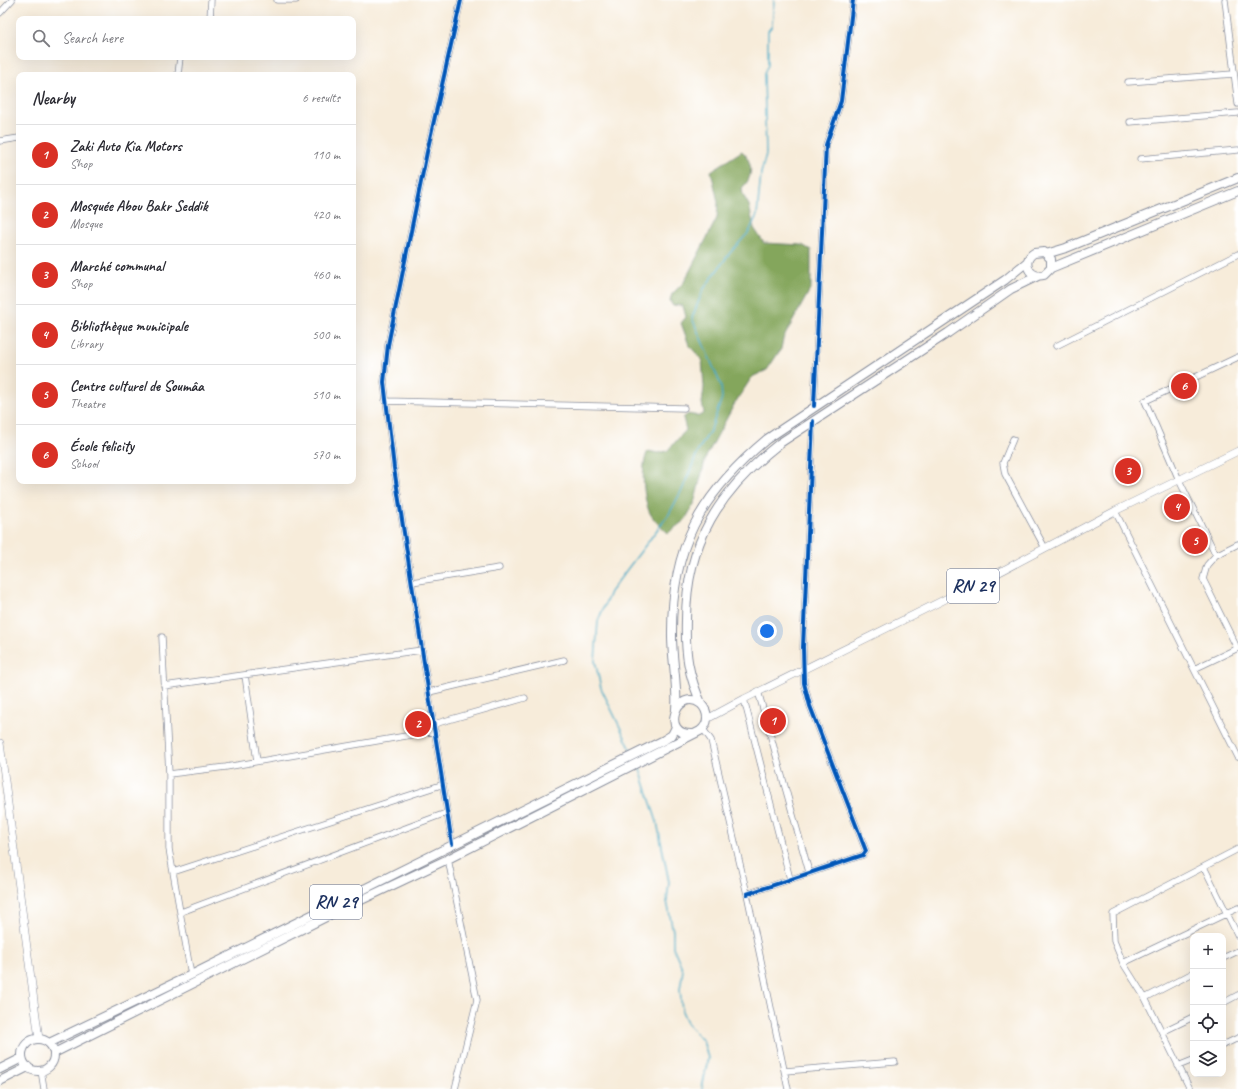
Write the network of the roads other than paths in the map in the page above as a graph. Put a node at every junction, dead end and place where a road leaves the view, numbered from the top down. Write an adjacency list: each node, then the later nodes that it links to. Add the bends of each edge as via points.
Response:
1 (12, 0): 8 (street)
2 (211, 0): 9 (street)
3 (277, 0): 4 (street)
4 (296, 0)
5 (461, 0): 30 (street, via 388,345 384,382)
6 (853, 0): 31 (street, via 841,101 826,145)
7 (1224, 0): 12 (street)
8 (0, 13)
9 (210, 16)
10 (180, 60): 11 (street)
11 (178, 72)
12 (1234, 74): 13 (street); 14 (street)
13 (1128, 82)
14 (1238, 104)
15 (1238, 113): 16 (street)
16 (1130, 122)
17 (16, 138): 18 (street)
18 (0, 141)
19 (1238, 150): 20 (street)
20 (1140, 159)
21 (1238, 178): 23 (highway)
22 (1238, 191): 26 (highway)
23 (1046, 254): 25 (highway, via 1034,253); 26 (highway, via 1052,262)
24 (1238, 254): 28 (street)
25 (1027, 262): 27 (highway, via 1030,271); 31 (highway, via 1005,280)
26 (1051, 268): 27 (highway, via 1044,275)
27 (1038, 276): 33 (highway, via 1011,289)
28 (1056, 346)
29 (1238, 357): 36 (street, via 1145,402)
30 (385, 401): 32 (street); 42 (street)
31 (814, 406): 56 (highway, via 767,439 740,462 713,493 684,546 672,611)
32 (684, 408)
33 (813, 421): 48 (street); 55 (highway, via 774,447 738,480 720,502 697,547 688,578 686,633 689,674)
34 (1013, 439): 39 (street, via 1003,463 1005,474)
35 (1238, 451): 36 (main road, RN 29)
36 (1179, 480): 37 (main road, RN 29); 40 (street)
37 (1116, 511): 39 (main road, RN 29); 47 (street)
38 (1238, 544): 40 (street)
39 (1045, 548): 48 (main road, RN 29)
40 (1216, 555): 44 (street, via 1207,565 1203,579)
41 (499, 568): 42 (street)
42 (412, 582): 45 (street)
43 (162, 637): 50 (street)
44 (1238, 648): 47 (street)
45 (422, 650): 49 (street); 52 (street)
46 (564, 660): 52 (street)
47 (1194, 669): 65 (street)
48 (803, 670): 51 (main road, RN 29); 75 (street, via 810,706 866,848 863,855)
49 (245, 675): 50 (street); 66 (street)
50 (164, 686): 67 (street)
51 (758, 691): 54 (main road, RN 29); 75 (street)
52 (429, 692): 58 (street)
53 (525, 698): 58 (street)
54 (744, 699): 57 (main road, RN 29); 76 (street)
55 (702, 705): 56 (highway, via 688,701); 57 (highway)
56 (676, 709): 59 (highway)
57 (707, 719): 60 (highway)
58 (434, 724): 61 (street)
59 (676, 727): 62 (highway, via 686,734); 64 (highway, RN 29, via 668,738)
60 (703, 729): 62 (highway); 77 (street, via 711,740)
61 (435, 731): 66 (street); 68 (street)
62 (693, 734): 64 (highway)
63 (0, 743): 93 (main road)
64 (642, 755): 70 (highway, RN 29, via 623,760); 72 (highway, via 629,767)
65 (1238, 757)
66 (257, 761): 67 (street)
67 (169, 774): 74 (street, via 169,849)
68 (442, 785): 69 (street); 74 (street)
69 (446, 813): 70 (street); 79 (street)
70 (452, 844): 85 (highway, RN 29)
71 (1238, 849): 73 (street)
72 (448, 859): 96 (highway); 107 (street, via 477,1000)
73 (1204, 866): 80 (street); 84 (street, via 1113,914 1114,941)
74 (173, 872): 79 (street)
75 (809, 872): 76 (street)
76 (790, 879): 77 (street)
77 (747, 894): 104 (street)
78 (1238, 908): 80 (street)
79 (181, 912): 85 (street)
80 (1227, 913): 81 (street); 84 (street)
81 (1238, 936)
82 (1238, 951): 83 (street)
83 (1226, 957)
84 (1123, 963): 88 (street)
85 (191, 975): 94 (highway, RN 29)
86 (1190, 975): 88 (street)
87 (1238, 996): 89 (street)
88 (1145, 998): 91 (street)
89 (1226, 1002)
90 (1190, 1018): 91 (street)
91 (1162, 1032): 100 (street)
92 (1238, 1038): 95 (street)
93 (39, 1039): 94 (highway); 97 (highway, via 26,1044)
94 (49, 1043): 96 (highway)
95 (1226, 1044)
96 (54, 1053): 103 (highway, via 50,1065)
97 (22, 1058): 101 (highway); 102 (highway)
98 (1190, 1061): 100 (street)
99 (895, 1062): 104 (street)
100 (1178, 1066): 109 (street)
101 (28, 1067): 103 (highway); 105 (highway)
102 (0, 1069)
103 (41, 1070): 106 (street)
104 (785, 1071): 108 (street)
105 (0, 1081)
106 (44, 1089)
107 (455, 1089)
108 (788, 1089)
109 (1190, 1089)

